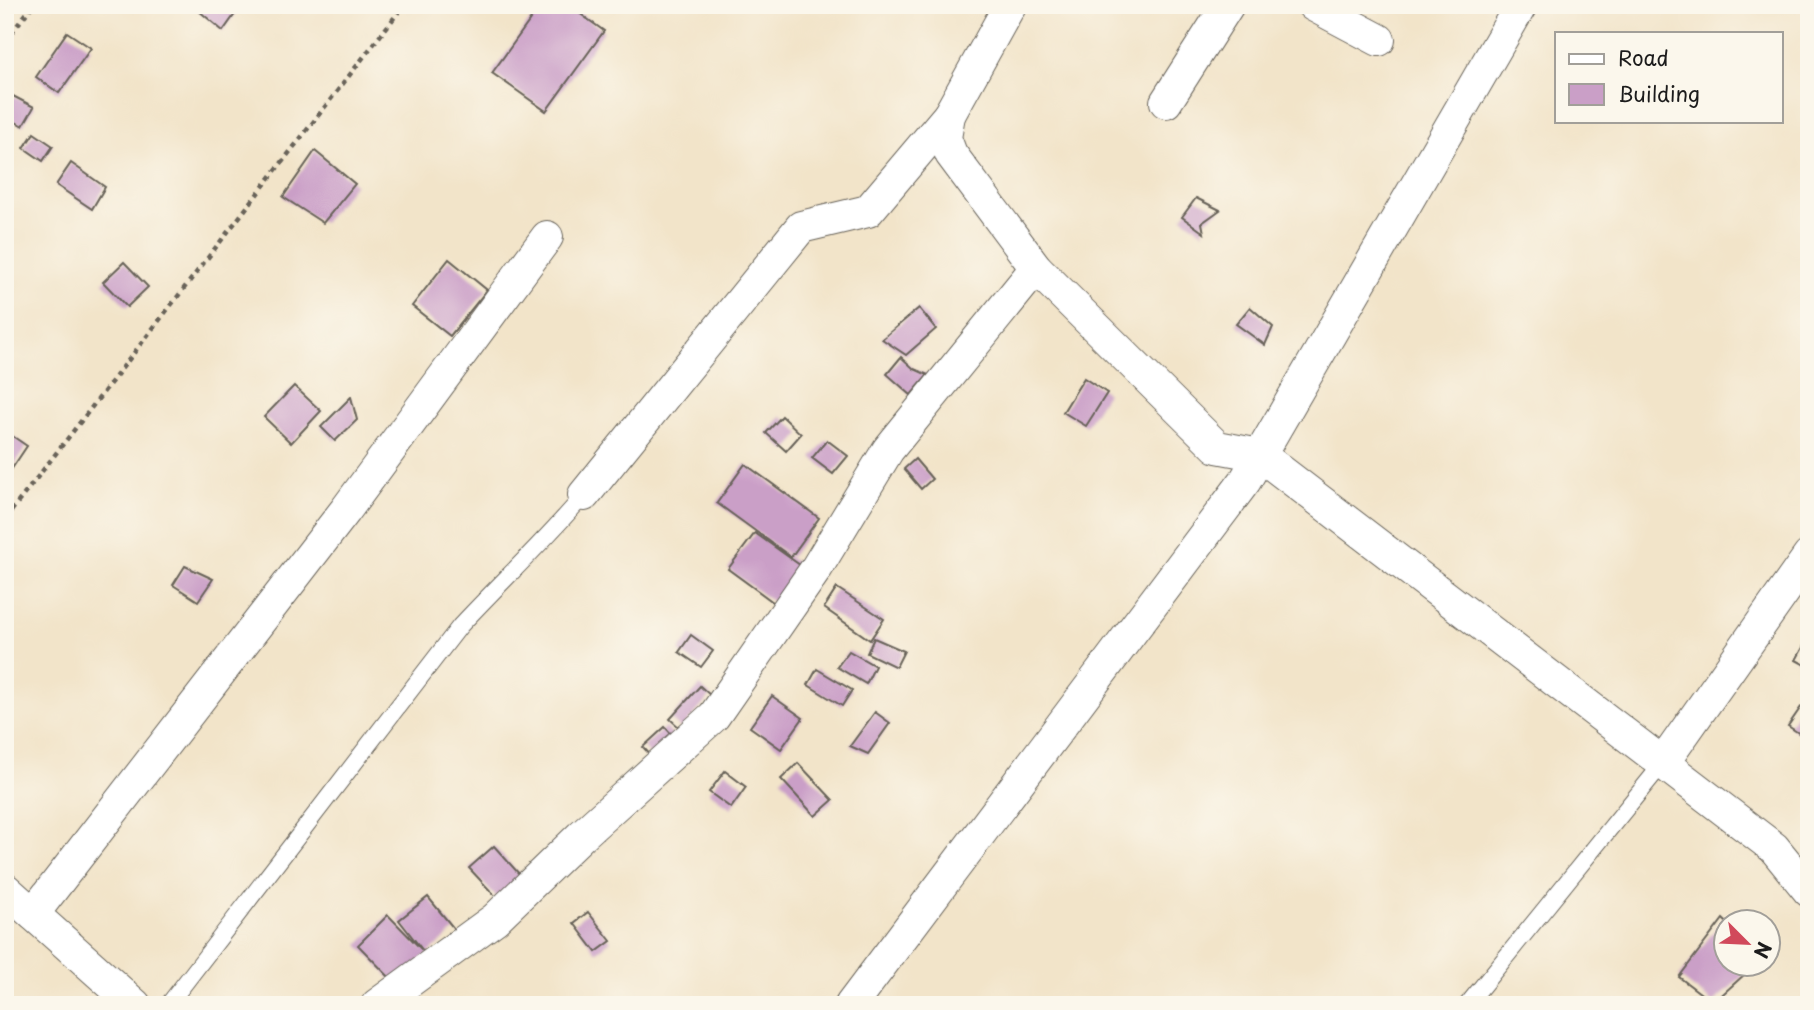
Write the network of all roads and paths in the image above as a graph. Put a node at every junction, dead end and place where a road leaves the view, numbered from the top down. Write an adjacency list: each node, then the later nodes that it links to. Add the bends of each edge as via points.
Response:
1 (33, 5): 8 (path)
2 (404, 5): 15 (path)
3 (1010, 5): 10 (street)
4 (1228, 5): 9 (street)
5 (1313, 5): 7 (street)
6 (1521, 5): 13 (street)
7 (1379, 40)
8 (5, 41)
9 (1166, 102)
10 (949, 115): 12 (street, via 945,138 951,154); 14 (street, via 868,211 801,227)
11 (547, 237): 20 (street, via 345,511)
12 (1036, 268): 13 (street, via 1217,447); 23 (street, via 888,450 816,569 713,716 495,919)
13 (1260, 455): 17 (street); 24 (street)
14 (584, 495): 22 (lane, via 460,626)
15 (5, 519)
16 (1809, 556): 17 (street)
17 (1663, 763): 19 (street, via 1774,848); 25 (lane)
18 (5, 889): 20 (street)
19 (1809, 891)
20 (33, 914): 21 (street)
21 (135, 1005)
22 (168, 1005)
23 (377, 1005)
24 (851, 1005)
25 (1467, 1005)

